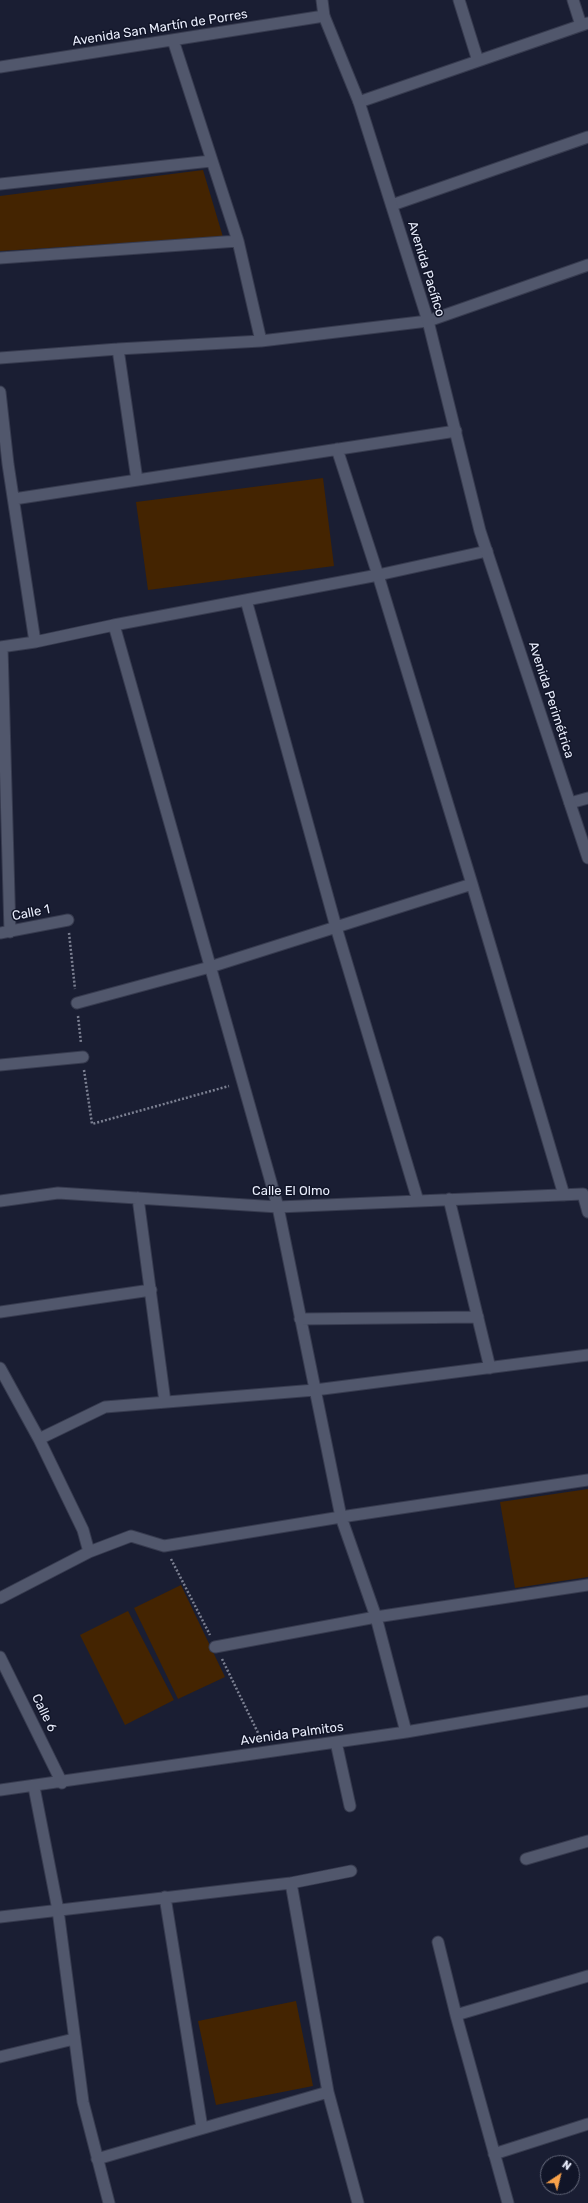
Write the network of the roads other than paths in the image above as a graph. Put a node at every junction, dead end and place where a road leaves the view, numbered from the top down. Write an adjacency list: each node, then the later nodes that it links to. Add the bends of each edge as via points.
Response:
1 (322, 0): 4 (street, Avenida Pacífico)
2 (459, 0): 7 (street)
3 (573, 0): 5 (street)
4 (324, 16): 6 (street, Avenida San Martín de Porres); 9 (street, Avenida Pacífico)
5 (584, 24): 7 (street)
6 (172, 40): 8 (street, Avenida San Martín de Porres); 11 (street)
7 (478, 60): 9 (street)
8 (0, 67)
9 (359, 102): 13 (street, Avenida Pacífico)
10 (588, 137): 13 (street)
11 (212, 161): 12 (street); 14 (street)
12 (0, 184)
13 (392, 205): 17 (street, Avenida Pacífico)
14 (238, 241): 15 (street); 18 (street)
15 (0, 258)
16 (588, 265): 17 (street)
17 (428, 321): 18 (street); 22 (street, Avenida Pacífico)
18 (262, 341): 19 (street)
19 (118, 349): 20 (street); 25 (street)
20 (0, 358)
21 (0, 392): 24 (street)
22 (456, 430): 23 (street); 27 (street, Avenida Pacífico)
23 (337, 449): 25 (street); 28 (street)
24 (4, 464): 26 (street)
25 (137, 480): 26 (street)
26 (14, 499): 31 (street)
27 (487, 551): 28 (street); 34 (street, Avenida Perimétrica)
28 (378, 575): 29 (street); 36 (street)
29 (246, 600): 30 (street); 38 (street)
30 (114, 625): 31 (street); 40 (street)
31 (36, 642): 32 (street)
32 (1, 647): 39 (street)
33 (588, 798): 34 (street)
34 (570, 803): 35 (street, Avenida Perimétrica)
35 (588, 858)
36 (472, 884): 38 (street); 44 (street)
37 (68, 920): 39 (street, Calle 1)
38 (336, 927): 40 (street); 47 (street)
39 (5, 932)
40 (210, 967): 41 (street); 49 (street)
41 (77, 1003)
42 (83, 1058): 43 (street)
43 (0, 1065)
44 (564, 1195): 46 (street, Calle El Olmo); 50 (street, Calle El Olmo, via 583,1194)
45 (138, 1198): 48 (street, Calle El Olmo, via 58,1193); 49 (street, Calle El Olmo); 51 (street)
46 (449, 1199): 47 (street, Calle El Olmo); 53 (street)
47 (418, 1200): 49 (street, Calle El Olmo)
48 (0, 1201)
49 (278, 1207): 54 (street)
50 (588, 1212)
51 (151, 1290): 52 (street); 59 (street)
52 (0, 1312)
53 (478, 1317): 54 (street); 57 (street)
54 (300, 1319): 58 (street)
55 (588, 1355): 57 (street)
56 (0, 1368): 60 (street)
57 (490, 1368): 58 (street)
58 (315, 1390): 59 (street); 62 (street)
59 (165, 1402): 60 (street, via 105,1407)
60 (39, 1439): 63 (street, via 83,1530)
61 (588, 1480): 62 (street)
62 (341, 1517): 63 (street, via 164,1546 131,1536); 66 (street)
63 (89, 1552): 65 (street)
64 (588, 1586): 66 (street)
65 (0, 1598)
66 (376, 1617): 67 (street); 70 (street)
67 (216, 1646)
68 (1, 1661): 72 (street, Calle 6)
69 (588, 1701): 70 (street, Avenida Palmitos)
70 (406, 1732): 71 (street, Avenida Palmitos)
71 (336, 1742): 72 (street, Avenida Palmitos); 75 (street)
72 (62, 1783): 73 (street, Avenida Palmitos)
73 (34, 1787): 74 (street, Avenida Palmitos); 81 (street)
74 (0, 1790)
75 (350, 1806)
76 (588, 1841): 77 (street)
77 (526, 1859)
78 (351, 1871): 79 (street)
79 (291, 1883): 80 (street); 88 (street)
80 (165, 1897): 81 (street); 90 (street)
81 (58, 1910): 82 (street); 86 (street)
82 (0, 1917)
83 (438, 1942): 85 (street)
84 (588, 1976): 85 (street)
85 (456, 2015): 91 (street)
86 (74, 2039): 87 (street); 92 (street, via 83,2102)
87 (0, 2056)
88 (328, 2092): 90 (street); 94 (street)
89 (588, 2124): 91 (street)
90 (202, 2128): 92 (street)
91 (494, 2154): 95 (street)
92 (96, 2159): 93 (street)
93 (108, 2203)
94 (358, 2203)
95 (508, 2203)

